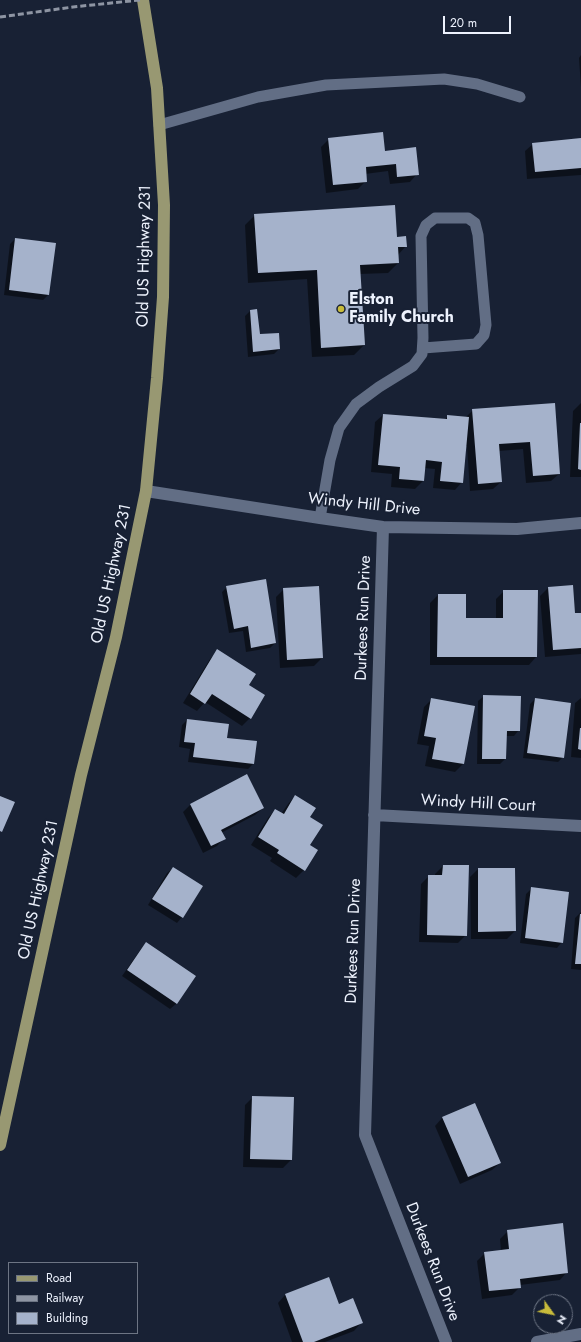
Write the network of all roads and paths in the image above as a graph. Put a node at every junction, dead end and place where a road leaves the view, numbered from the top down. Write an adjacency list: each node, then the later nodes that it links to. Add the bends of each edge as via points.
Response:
1 (143, 0): 3 (main road, Old US Highway 231, via 157,88)
2 (520, 97): 3 (lane, via 477,84 444,79 326,85 258,96)
3 (159, 125): 5 (main road, Old US Highway 231, via 164,205 163,297 158,378)
4 (423, 348): 4 (lane, via 421,236 426,225 435,218 468,218 475,223 478,235 486,325 484,334 476,344); 6 (lane, via 422,354 413,366 356,404 339,428 330,460)
5 (146, 491): 6 (street, Windy Hill Drive); 11 (main road, Old US Highway 231, via 116,637 81,775)
6 (320, 518): 8 (street, Windy Hill Drive)
7 (581, 523): 8 (street, Windy Hill Drive, via 516,529)
8 (383, 527): 9 (street, Durkees Run Drive)
9 (374, 815): 10 (street, Windy Hill Court); 13 (street, Durkees Run Drive, via 365,1135)
10 (581, 826)
11 (0, 1144)
12 (581, 1334): 14 (street)
13 (446, 1342)
14 (537, 1342)

